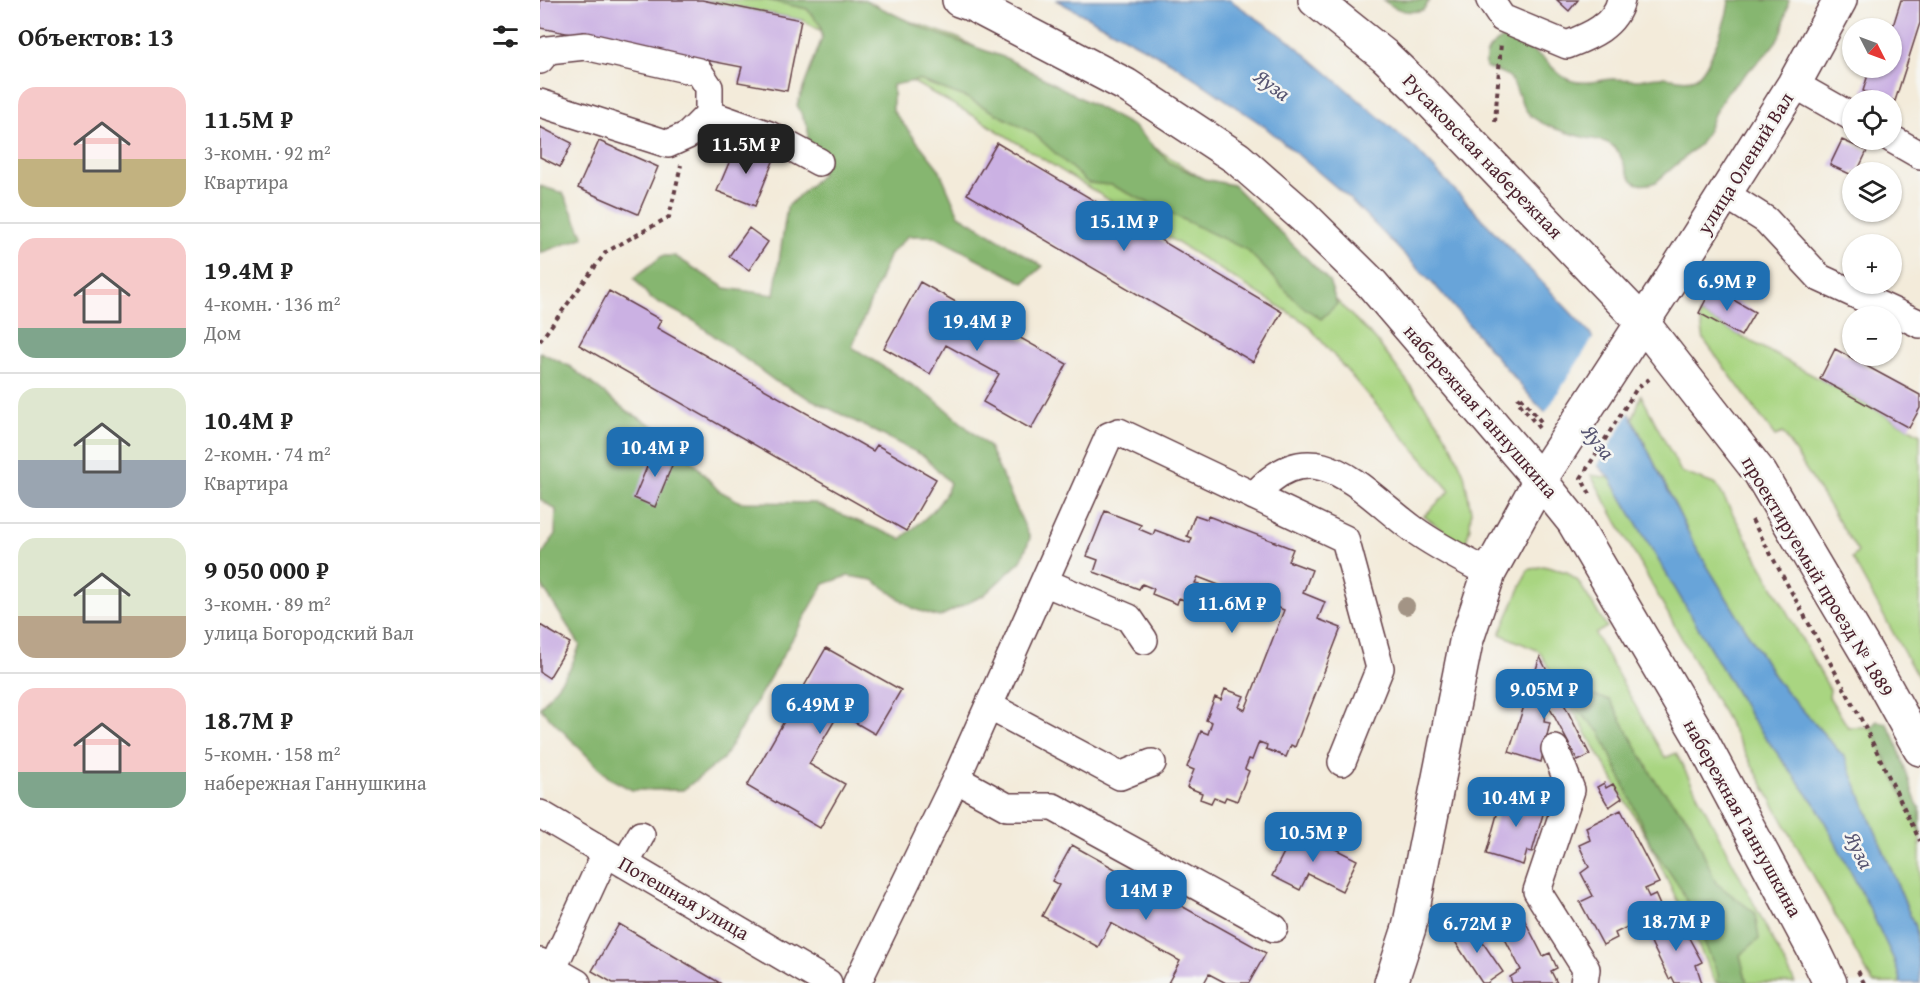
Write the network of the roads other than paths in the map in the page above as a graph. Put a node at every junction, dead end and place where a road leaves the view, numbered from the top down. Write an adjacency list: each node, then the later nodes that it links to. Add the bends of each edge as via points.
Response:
1 (959, 0): 17 (main road, набережная Ганнушкина, via 1126,85 1237,158 1372,284)
2 (1314, 0): 15 (main road, Русаковская набережная, via 1385,56 1418,88)
3 (1621, 0): 5 (street, via 1618,13 1596,33 1567,45)
4 (1840, 0): 7 (main road, улица Олений Вал)
5 (1496, 9)
6 (540, 60): 10 (street, via 548,50 585,46 699,72 710,87)
7 (1794, 84): 9 (street); 14 (main road, улица Олений Вал)
8 (540, 103): 10 (street, via 668,144 688,135)
9 (1842, 111)
10 (709, 114): 13 (street, via 769,135)
11 (1902, 145): 12 (street)
12 (1920, 155)
13 (819, 162)
14 (1725, 194): 15 (main road, улица Олений Вал); 16 (street, via 1766,220 1820,278)
15 (1642, 322): 17 (main road, улица Олений Вал, via 1618,362 1549,432); 24 (main road, проектируемый проезд № 1889, via 1760,473)
16 (1920, 324)
17 (1540, 480): 19 (main road, улица Олений Вал); 38 (main road, набережная Ганнушкина, via 1573,521 1700,737)
18 (1254, 496): 19 (street, via 1284,470 1321,465 1342,474 1415,531); 20 (street, via 1119,432 1109,436); 26 (street, via 1345,539 1380,668)
19 (1489, 573): 36 (main road, улица Олений Вал, via 1466,642 1409,928)
20 (1044, 582): 21 (street, via 1129,618); 22 (street)
21 (1144, 640)
22 (989, 706): 25 (street, via 1120,776); 27 (street)
23 (1555, 749): 37 (street, via 1571,790 1538,891 1586,969)
24 (1920, 749)
25 (1152, 762)
26 (1342, 762)
27 (956, 779): 31 (street, via 1007,807 1053,807); 35 (street)
28 (540, 814): 30 (street, Потешная улица)
29 (641, 835): 30 (street)
30 (616, 858): 32 (street); 34 (street, Потешная улица)
31 (1274, 928)
32 (546, 971): 33 (street)
33 (577, 983)
34 (828, 983)
35 (857, 983)
36 (1391, 983)
37 (1584, 983)
38 (1830, 983)

